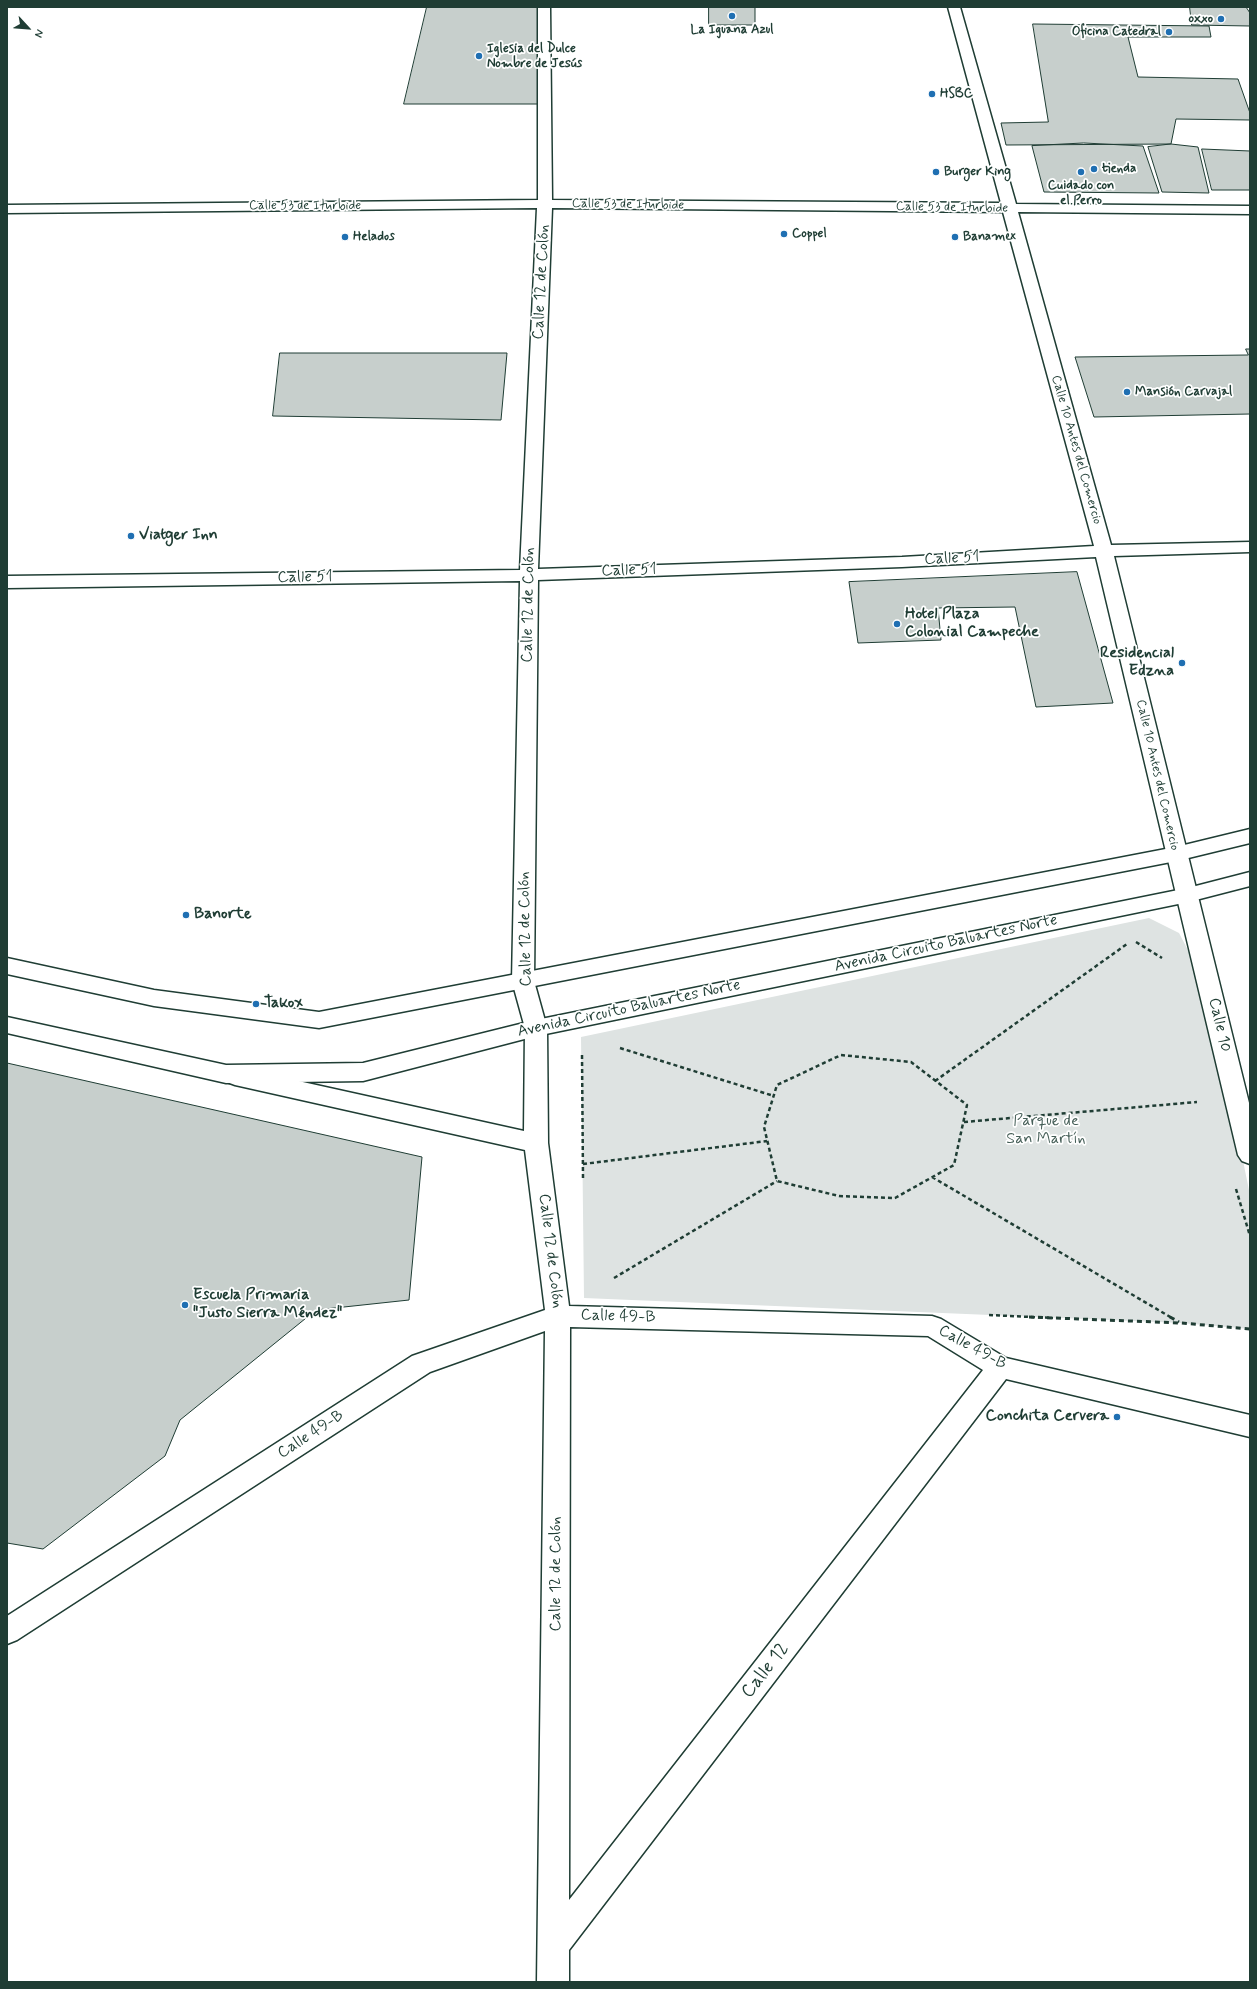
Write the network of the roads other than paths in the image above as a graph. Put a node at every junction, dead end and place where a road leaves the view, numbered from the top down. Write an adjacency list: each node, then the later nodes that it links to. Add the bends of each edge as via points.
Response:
1 (544, 7): 3 (street, Calle 12 de Colón)
2 (954, 7): 5 (street, Calle 10 Antes del Comercio)
3 (546, 204): 4 (street, Calle 53 de Iturbide); 5 (street, Calle 53 de Iturbide); 9 (street, Calle 12 de Colón)
4 (7, 209)
5 (1009, 209): 6 (street, Calle 53 de Iturbide); 8 (street, Calle 10 Antes del Comercio)
6 (1250, 210)
7 (1250, 547): 8 (street, Calle 51)
8 (1104, 551): 9 (street, Calle 51, via 902,562); 12 (street, Calle 10 Antes del Comercio)
9 (529, 575): 10 (street, Calle 51); 16 (street, Calle 12 de Colón)
10 (7, 582)
11 (1250, 836): 12 (street)
12 (1176, 854): 14 (street, Calle 10 Antes del Comercio); 16 (street)
13 (1250, 879): 14 (street, Avenida Circuito Baluartes Norte)
14 (1188, 895): 18 (street, Avenida Circuito Baluartes Norte); 21 (street, Calle 10)
15 (7, 966): 16 (street, via 154,998 319,1020)
16 (523, 981): 18 (street, Calle 12 de Colón)
17 (7, 1025): 19 (street, Avenida Circuito Baluartes Norte)
18 (536, 1028): 19 (street, Avenida Circuito Baluartes Norte, via 362,1072); 20 (street, Calle 12 de Colón)
19 (226, 1074): 20 (street)
20 (536, 1144): 22 (street, Calle 12 de Colón)
21 (1250, 1155)
22 (558, 1316): 23 (street, Calle 49-B, via 932,1326); 25 (street, Calle 49-B, via 421,1364); 26 (street, Calle 12 de Colón)
23 (1000, 1367): 24 (street, Calle 49-B); 26 (street, Calle 12)
24 (1250, 1426)
25 (7, 1631)
26 (554, 1945): 27 (street)
27 (553, 1982)

